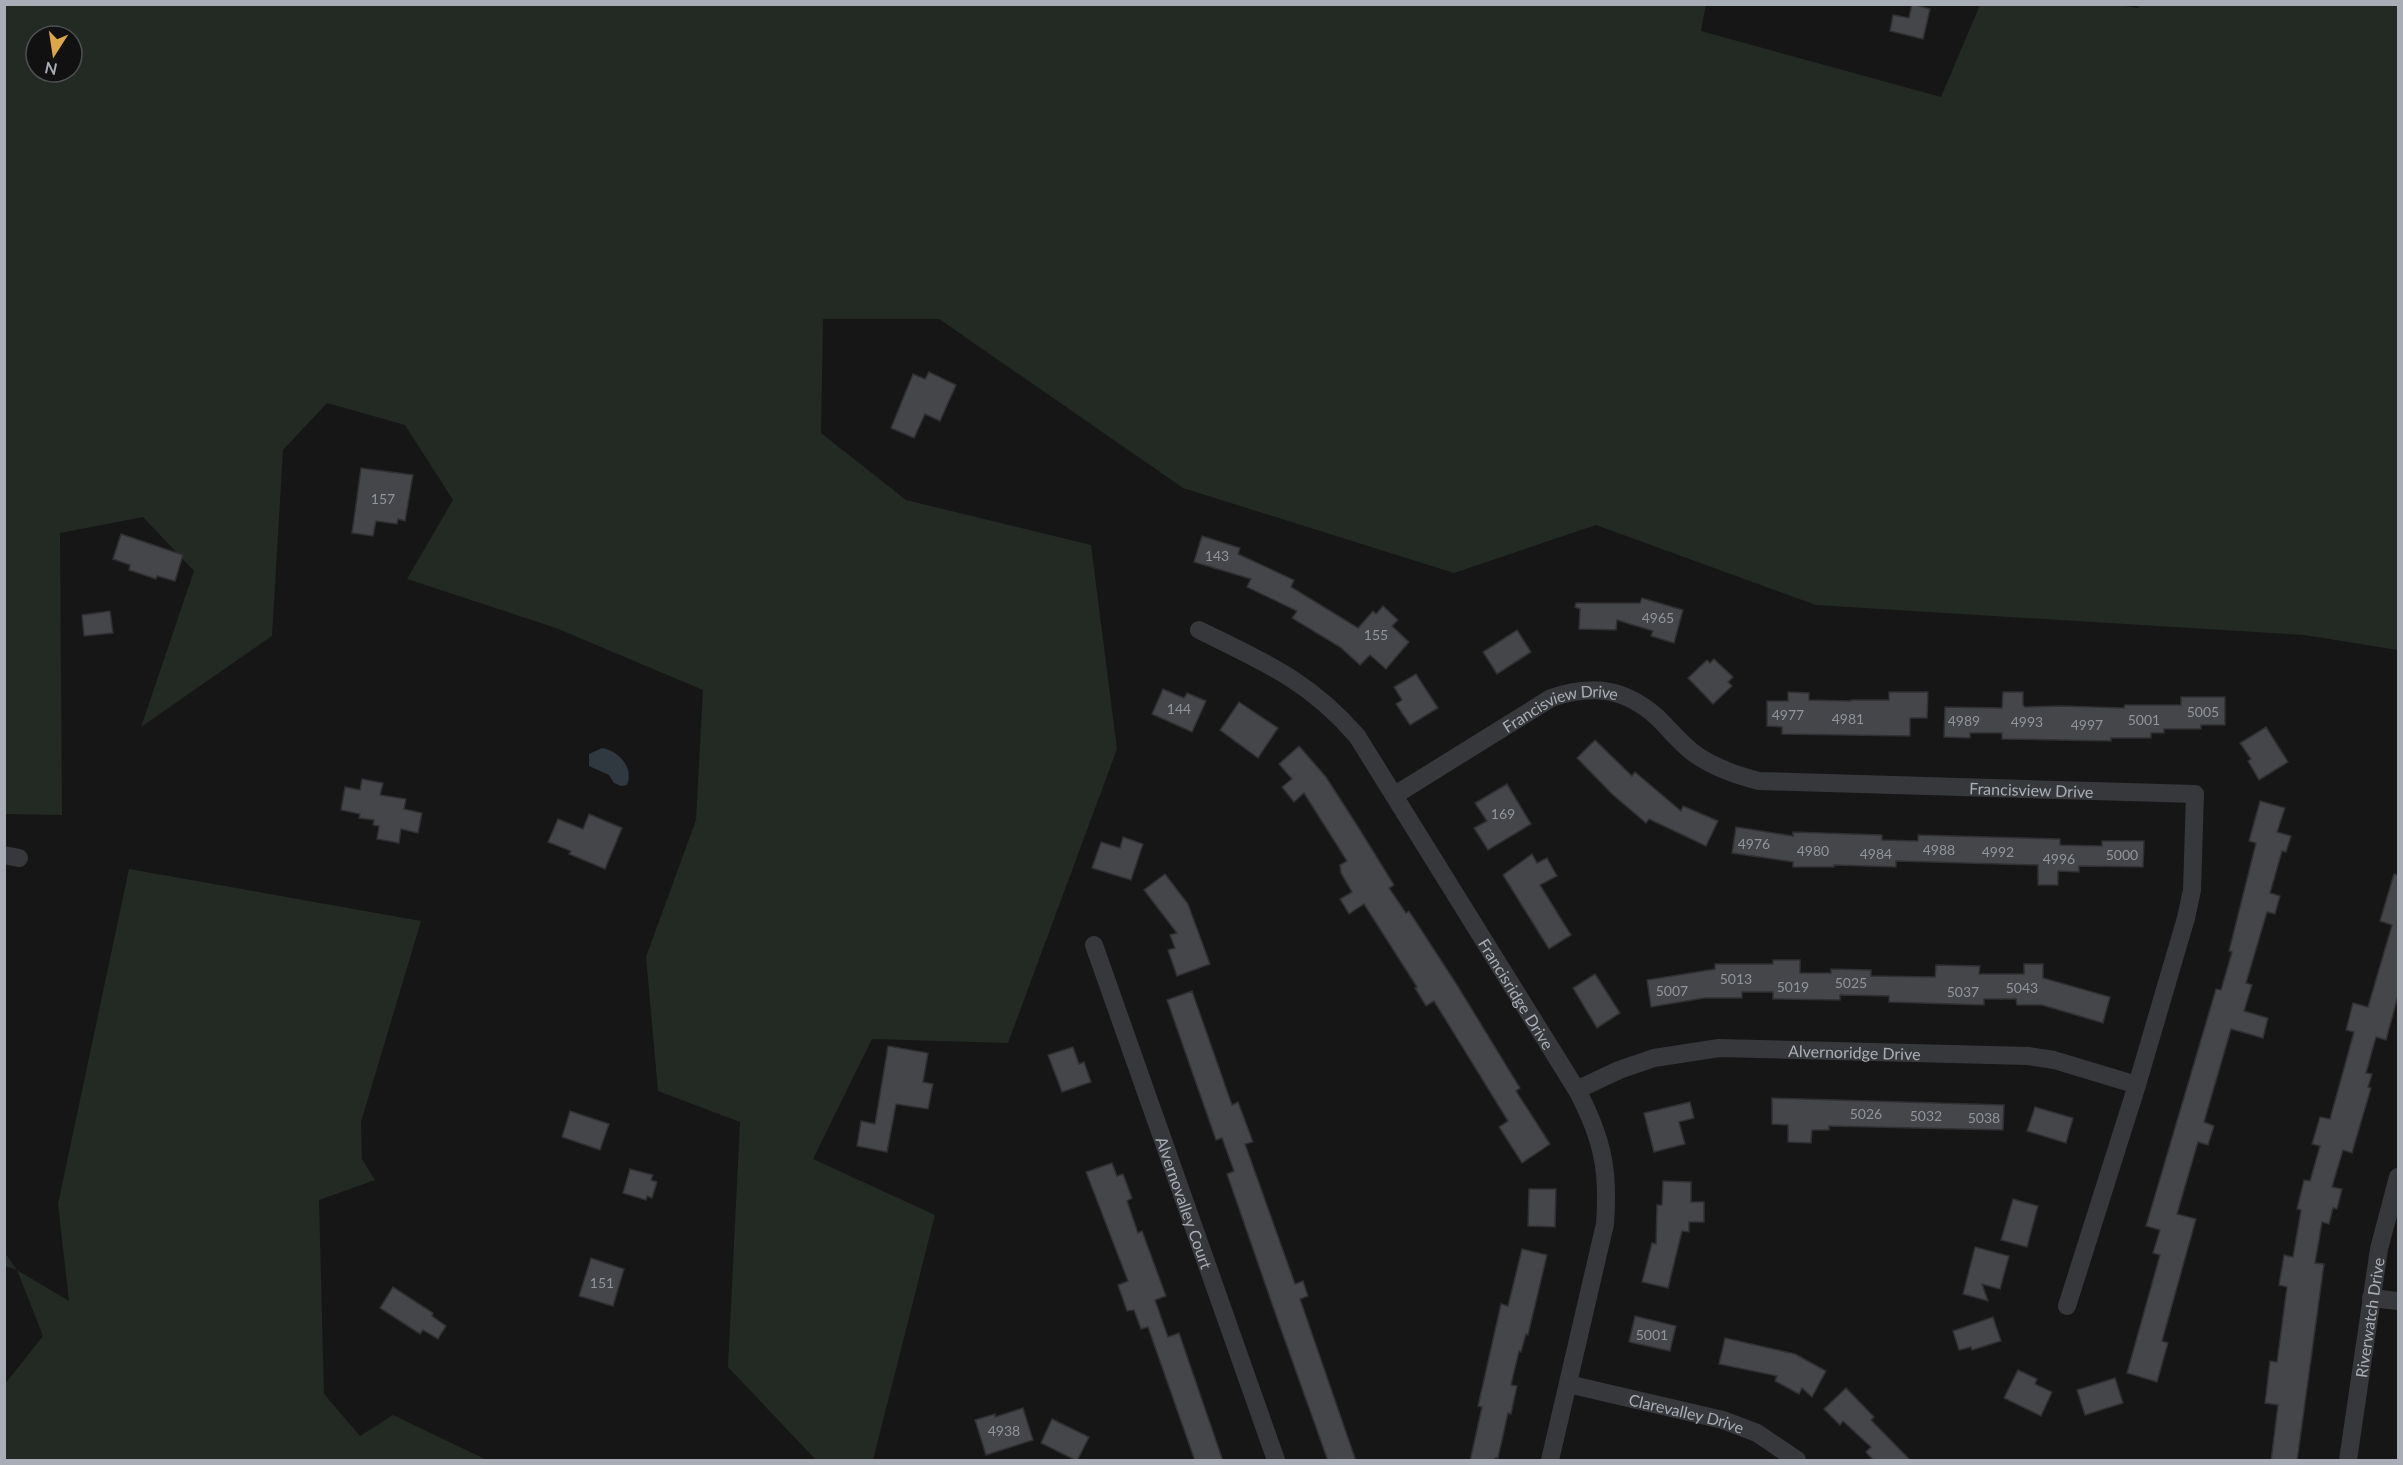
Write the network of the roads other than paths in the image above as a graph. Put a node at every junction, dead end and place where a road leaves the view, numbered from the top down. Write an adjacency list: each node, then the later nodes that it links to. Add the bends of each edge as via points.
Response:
1 (1199, 630): 2 (street, Francisridge Drive, via 1279,669 1310,690 1357,736)
2 (1395, 795): 4 (street, Francisview Drive, via 1551,698 1588,689 1607,690 1642,705 1691,751 1715,766 1759,781 2195,794 2192,890); 5 (street, Francisridge Drive)
3 (1094, 945): 11 (street, Alvernovalley Court)
4 (2137, 1085): 5 (street, Alvernoridge Drive, via 2028,1056 1719,1048 1654,1058 1619,1070); 9 (street, Francisview Drive)
5 (1578, 1092): 10 (street, Francisridge Drive, via 1600,1143 1607,1193 1602,1239)
6 (2398, 1177): 7 (street, Riverwatch Drive)
7 (2371, 1298): 8 (street); 14 (street, Riverwatch Drive)
8 (2398, 1301)
9 (2067, 1306)
10 (1568, 1384): 12 (street, Francisridge Drive); 13 (street, Clarevalley Drive, via 1723,1420 1757,1434)
11 (1276, 1461)
12 (1550, 1461)
13 (1797, 1461)
14 (2348, 1461)

